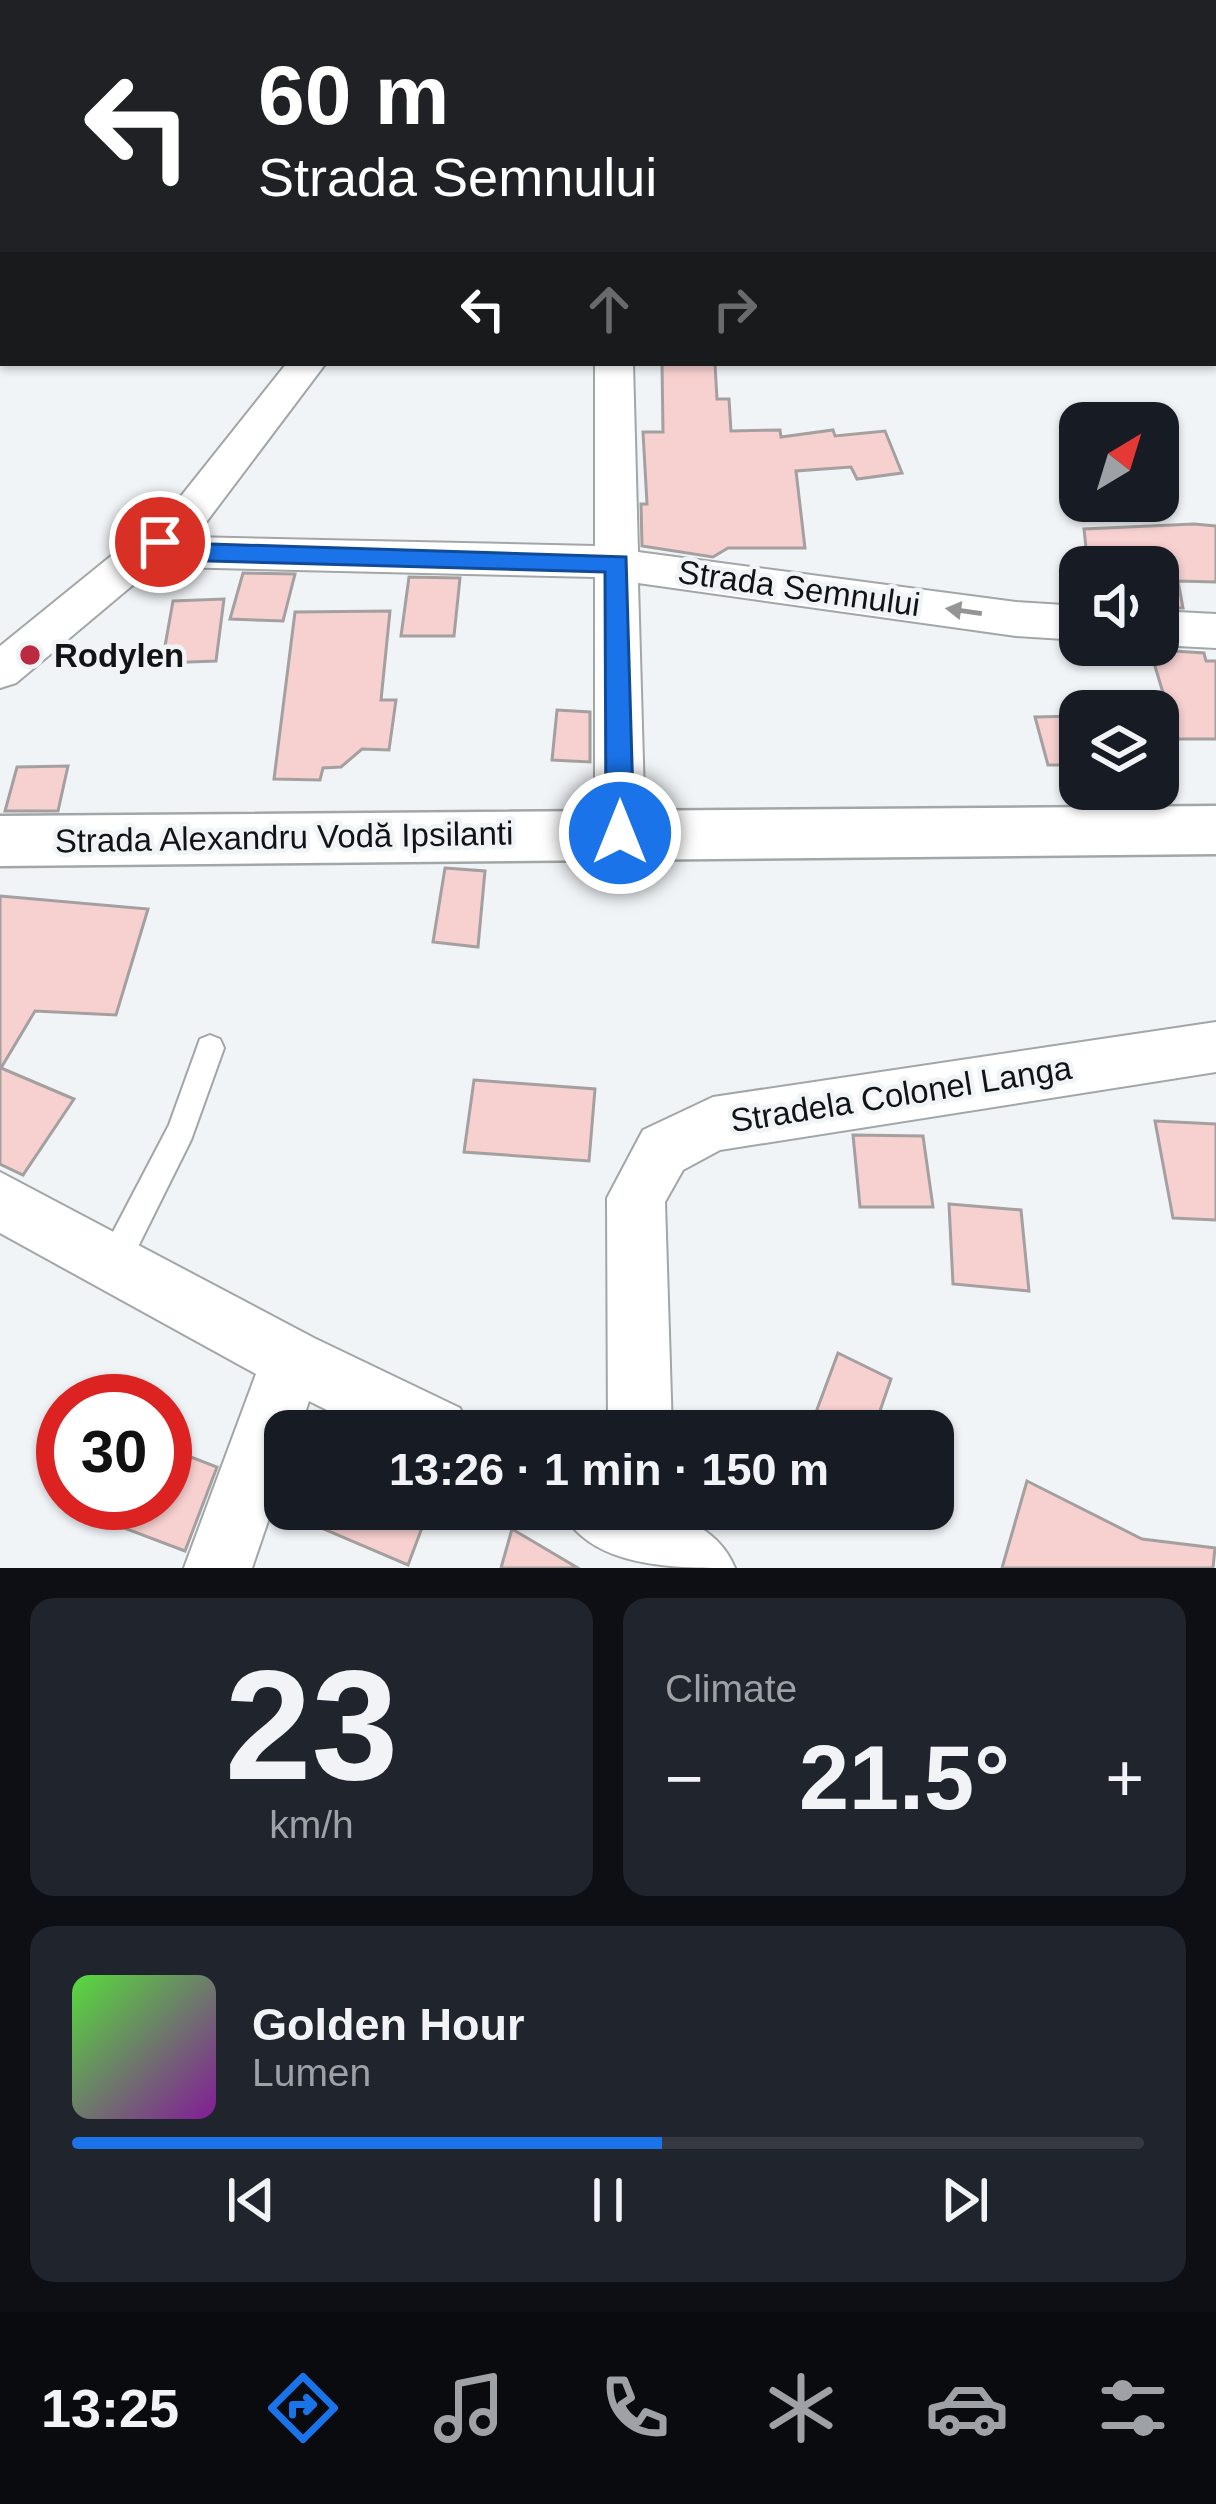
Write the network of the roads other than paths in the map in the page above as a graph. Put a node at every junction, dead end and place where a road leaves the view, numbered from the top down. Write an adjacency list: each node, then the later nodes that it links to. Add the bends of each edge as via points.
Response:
1 (306, 366): 3 (street)
2 (614, 366): 4 (street)
3 (160, 542): 4 (street, Strada Semnului, via 174,552); 8 (street)
4 (617, 563): 5 (street, Strada Semnului, one-way to 4); 10 (street)
5 (1059, 622)
6 (1179, 629): 7 (street)
7 (1216, 631)
8 (0, 670)
9 (1216, 830): 10 (street, Strada Alexandru Vodă Ipsilanti)
10 (620, 833): 11 (street, Strada Alexandru Vodă Ipsilanti)
11 (0, 841)
12 (1216, 1047): 18 (street, Stradela Colonel Langa, via 713,1124 663,1150 636,1198)
13 (210, 1048): 15 (lane, via 181,1130)
14 (0, 1201): 15 (street)
15 (114, 1262): 16 (street)
16 (292, 1360): 17 (street); 20 (street)
17 (394, 1410)
18 (640, 1410)
19 (644, 1530): 21 (street)
20 (218, 1568)
21 (701, 1568)

